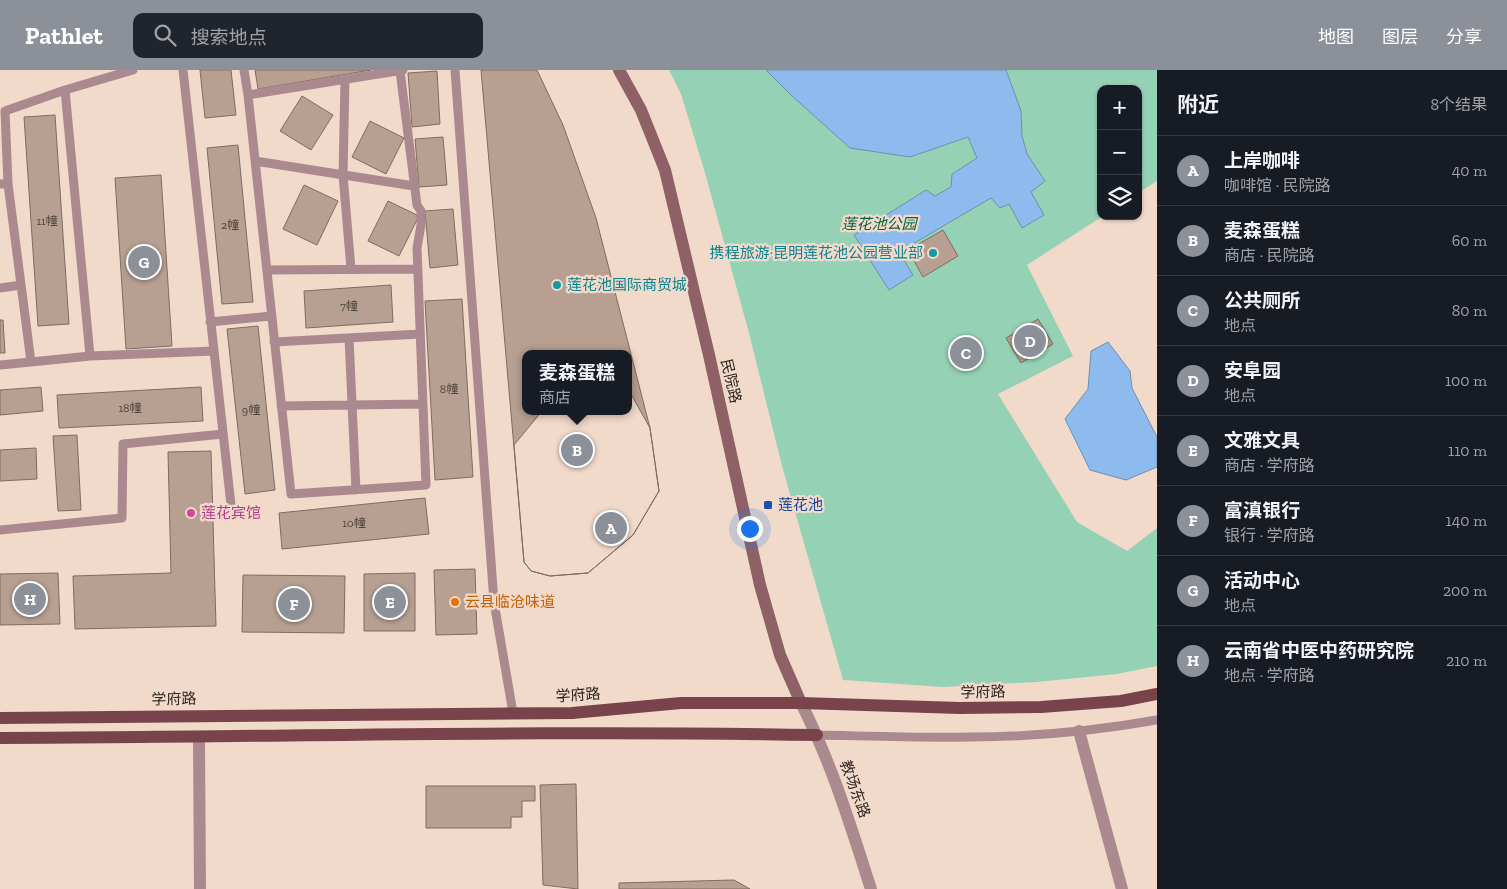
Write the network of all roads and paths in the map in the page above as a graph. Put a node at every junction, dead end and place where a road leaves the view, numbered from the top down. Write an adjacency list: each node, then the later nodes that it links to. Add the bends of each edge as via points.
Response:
1 (133, 70): 8 (lane)
2 (183, 70): 20 (lane)
3 (244, 70): 9 (lane)
4 (402, 70): 7 (lane); 13 (lane)
5 (455, 70): 37 (lane, via 494,602)
6 (619, 70): 36 (main road, 民院路, via 641,110 665,170 760,585 780,656)
7 (346, 80): 9 (lane); 11 (lane)
8 (65, 90): 12 (lane, via 5,111); 25 (lane)
9 (248, 95): 10 (lane)
10 (255, 161): 11 (lane); 16 (lane)
11 (343, 175): 13 (lane); 14 (lane)
12 (4, 184): 17 (lane)
13 (414, 186): 15 (lane, via 421,210)
14 (351, 269): 15 (lane); 16 (lane)
15 (418, 269): 21 (lane)
16 (267, 270): 19 (lane)
17 (21, 285): 18 (lane); 26 (lane)
18 (0, 288)
19 (272, 316): 20 (lane); 23 (lane)
20 (210, 322): 24 (lane)
21 (420, 334): 22 (lane); 28 (lane)
22 (349, 338): 23 (lane); 29 (lane)
23 (274, 342): 30 (lane)
24 (214, 351): 25 (lane); 31 (lane)
25 (90, 356): 26 (lane)
26 (31, 362): 27 (lane)
27 (0, 365)
28 (423, 404): 29 (lane); 32 (lane, via 426,485)
29 (352, 405): 30 (lane); 32 (lane)
30 (281, 406): 32 (lane, via 291,494)
31 (223, 434): 33 (lane); 34 (lane, via 123,444 122,518)
32 (356, 490)
33 (230, 505)
34 (0, 530)
35 (1157, 694): 36 (main road, 学府路, via 1121,701 1041,707)
36 (801, 703): 37 (main road, 学府路, via 680,703 572,713); 41 (street, 教场东路)
37 (513, 714): 38 (main road, 学府路)
38 (0, 718)
39 (1157, 720): 40 (lane)
40 (1078, 731): 41 (lane, via 970,737); 46 (street)
41 (817, 735): 43 (main road, via 641,732); 45 (street, 教场东路, via 843,799)
42 (0, 738): 43 (main road)
43 (199, 738): 44 (street)
44 (200, 889)
45 (871, 889)
46 (1122, 889)

